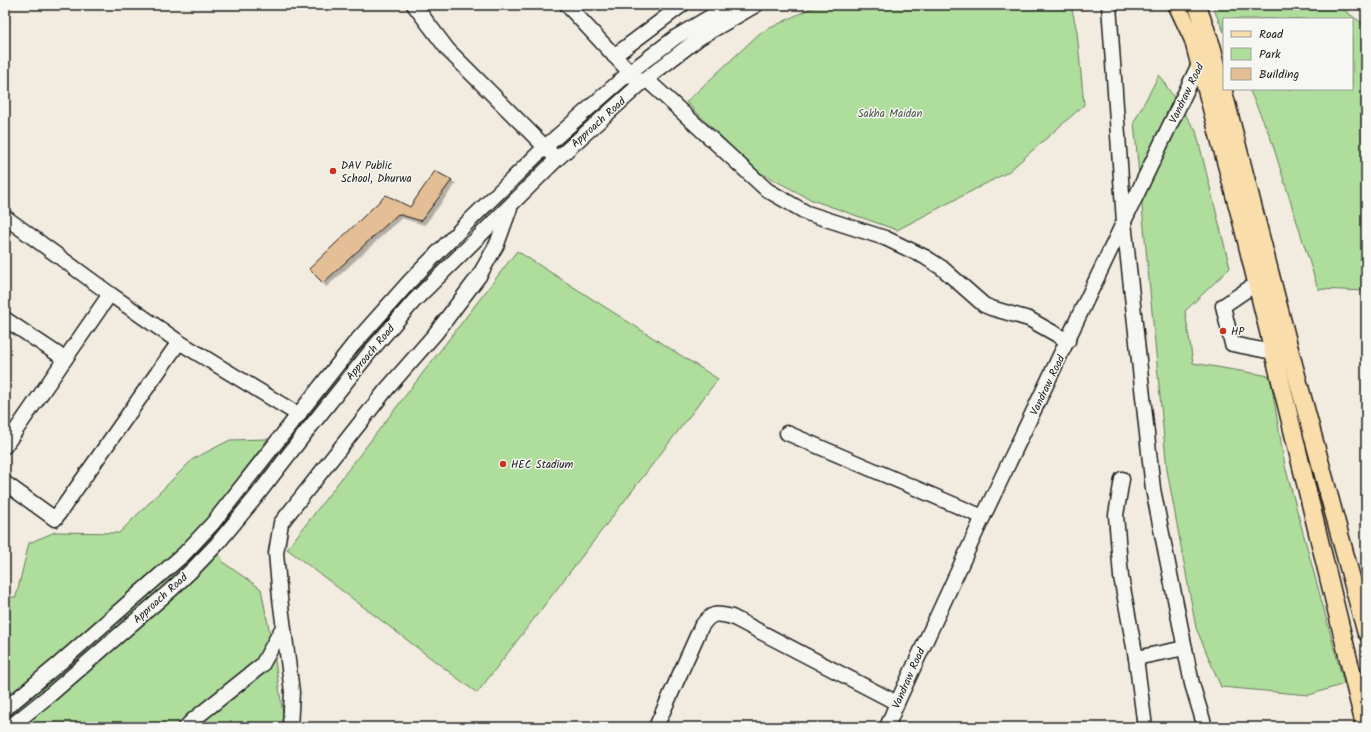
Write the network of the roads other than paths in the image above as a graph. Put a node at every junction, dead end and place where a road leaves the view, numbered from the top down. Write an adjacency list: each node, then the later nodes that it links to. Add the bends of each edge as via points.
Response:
1 (414, 5): 16 (street, via 448,50)
2 (567, 5): 10 (street)
3 (682, 5): 10 (street)
4 (730, 5): 12 (street, Approach Road, via 676,38)
5 (756, 5): 13 (street, Approach Road, via 699,38)
6 (1109, 5): 20 (street)
7 (1178, 5): 11 (main road, via 1193,38)
8 (1197, 5): 9 (main road)
9 (1212, 47): 11 (street, Vandraw Road); 14 (main road)
10 (614, 56): 12 (street)
11 (1200, 62): 20 (street, Vandraw Road); 21 (main road)
12 (630, 72): 13 (street); 16 (street, Approach Road)
13 (643, 81): 17 (street, Approach Road); 24 (street, via 767,190 783,200 807,213 885,238 925,257 984,304 1001,312 1030,319)
14 (1223, 90)
15 (1223, 90): 27 (main road)
16 (545, 147): 17 (street); 29 (street, Approach Road, via 410,281 353,345)
17 (557, 159): 18 (street, Approach Road)
18 (511, 204): 35 (street, via 497,244 479,276 281,523 276,553); 41 (street, Approach Road, via 409,307 369,353 217,544 172,589)
19 (5, 217): 22 (street)
20 (1124, 222): 24 (street, Vandraw Road); 37 (street, via 1153,489)
21 (1257, 283): 26 (main road); 26 (street, via 1223,306 1232,344)
22 (110, 294): 25 (street); 28 (street)
23 (5, 319): 28 (street)
24 (1068, 341): 34 (street, Vandraw Road)
25 (179, 342): 29 (street); 33 (street, via 55,519)
26 (1274, 352): 27 (street); 48 (main road)
27 (1291, 355): 36 (main road)
28 (65, 359): 31 (street)
29 (299, 416): 40 (street, Approach Road, via 213,523 184,554)
30 (787, 433): 34 (street)
31 (5, 446)
32 (1122, 479): 38 (street, via 1116,515 1121,578)
33 (5, 483)
34 (983, 517): 39 (street, Vandraw Road)
35 (283, 627): 42 (street, via 262,665); 43 (street, via 292,692)
36 (1366, 632)
37 (1185, 648): 38 (street); 47 (street, via 1192,684)
38 (1136, 658): 46 (street)
39 (897, 703): 44 (street, via 732,617 720,614 712,615 702,627); 45 (street, Vandraw Road)
40 (5, 709)
41 (10, 727)
42 (186, 727)
43 (290, 727)
44 (656, 727)
45 (887, 727)
46 (1145, 727)
47 (1205, 727)
48 (1365, 727)

